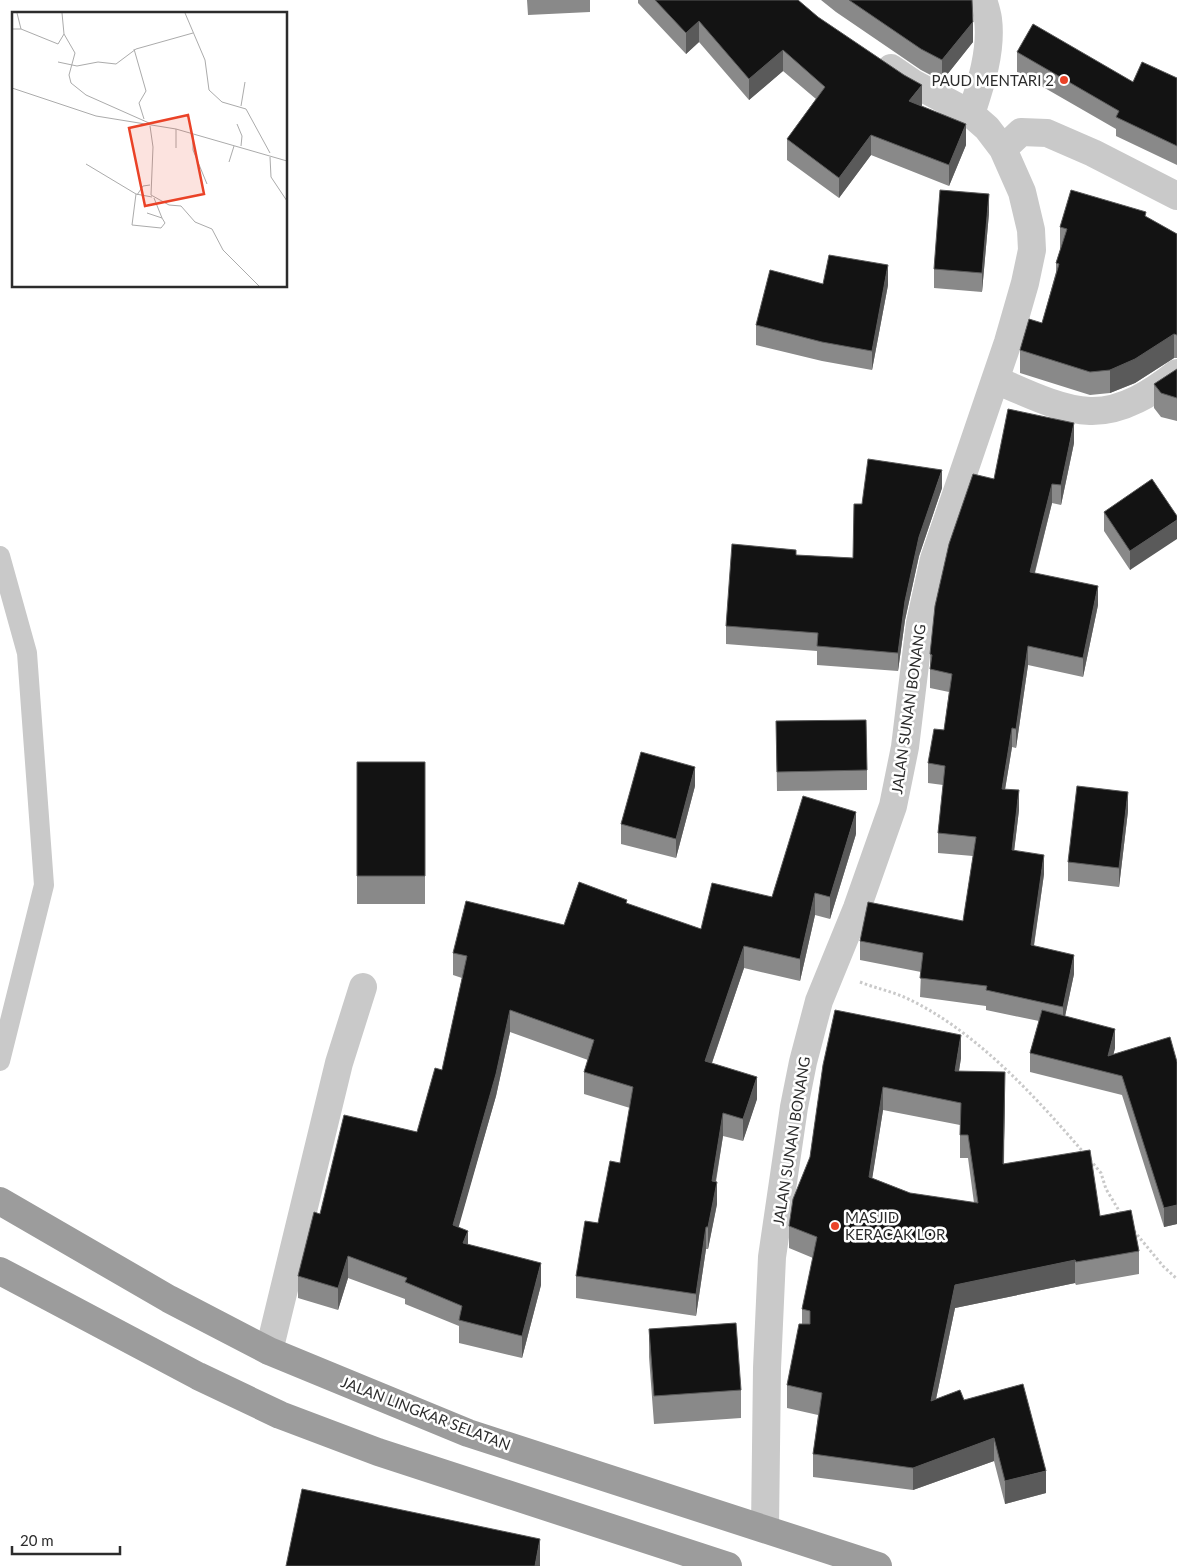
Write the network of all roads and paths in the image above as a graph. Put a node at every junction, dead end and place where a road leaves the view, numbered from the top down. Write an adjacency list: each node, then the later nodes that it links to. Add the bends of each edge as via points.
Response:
1 (983, 0): 3 (street, via 989,40)
2 (874, 56): 3 (street, JALAN SUNAN BONANG, via 913,83)
3 (971, 114): 4 (street, JALAN SUNAN BONANG)
4 (1003, 149): 5 (street, via 1021,132 1047,133); 7 (street, JALAN SUNAN BONANG, via 1025,201 1032,250)
5 (1177, 196)
6 (1177, 373): 7 (street, via 1135,400 1110,409 1091,411 1070,408)
7 (996, 380): 9 (street, JALAN SUNAN BONANG, via 934,558 920,623 905,747 894,806)
8 (0, 556): 11 (lane, via 26,653 44,885)
9 (830, 971): 13 (path, via 903,996 942,1017 989,1055 1048,1112 1101,1173 1106,1189); 18 (street, JALAN SUNAN BONANG, via 818,1001 802,1062 772,1257)
10 (364, 987): 17 (street, via 339,1063)
11 (0, 1061)
12 (0, 1201): 17 (highway, JALAN LINGKAR SELATAN, via 169,1299)
13 (1124, 1219)
14 (1130, 1226): 16 (path)
15 (0, 1271): 19 (highway, via 198,1376 280,1414 378,1452)
16 (1177, 1279)
17 (269, 1351): 18 (highway, JALAN LINGKAR SELATAN, via 468,1433)
18 (765, 1528): 20 (highway, JALAN LINGKAR SELATAN)
19 (728, 1566)
20 (878, 1566)

